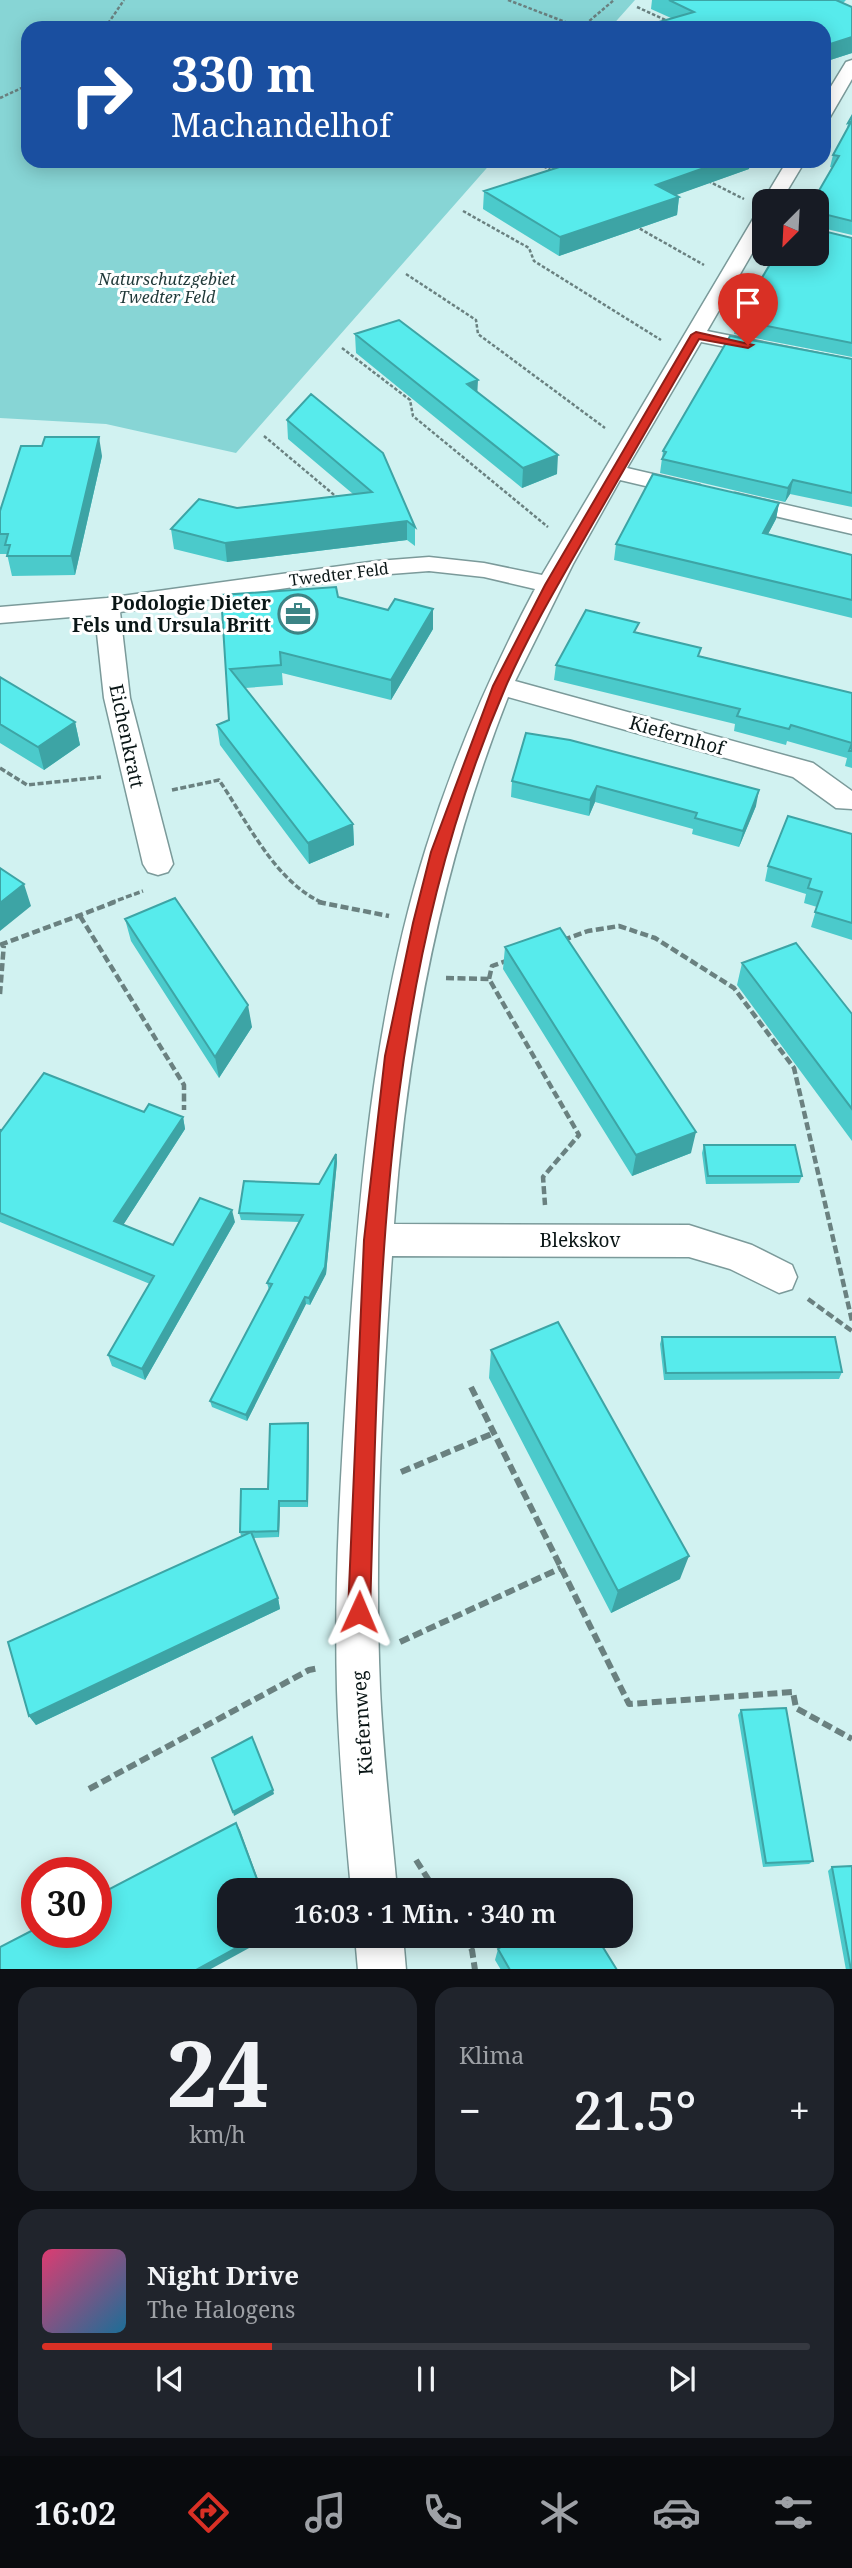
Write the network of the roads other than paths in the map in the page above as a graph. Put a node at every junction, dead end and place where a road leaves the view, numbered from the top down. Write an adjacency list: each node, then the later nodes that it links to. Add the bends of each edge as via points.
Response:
1 (852, 65): 2 (street)
2 (831, 110)
3 (792, 168): 4 (street)
4 (779, 189)
5 (752, 232): 6 (street, Kiefernweg)
6 (692, 342): 7 (street); 8 (street, Kiefernweg)
7 (852, 366)
8 (615, 472): 9 (street); 10 (street, Kiefernweg)
9 (852, 527)
10 (551, 585): 11 (street, Twedter Feld, via 429,564); 13 (street, Kiefernweg)
11 (107, 606): 12 (street, Twedter Feld); 15 (street, Eichenkratt, via 117,698)
12 (0, 615)
13 (500, 686): 14 (street, Kiefernhof, via 803,770); 16 (street, Kiefernweg, via 438,852 420,923 394,1056)
14 (846, 801)
15 (158, 864)
16 (373, 1240): 17 (street, Blekskov, via 688,1241 739,1256); 18 (street, Kiefernweg, via 358,1661)
17 (779, 1277)
18 (373, 1878)
19 (380, 1948): 20 (street)
20 (382, 1969)

